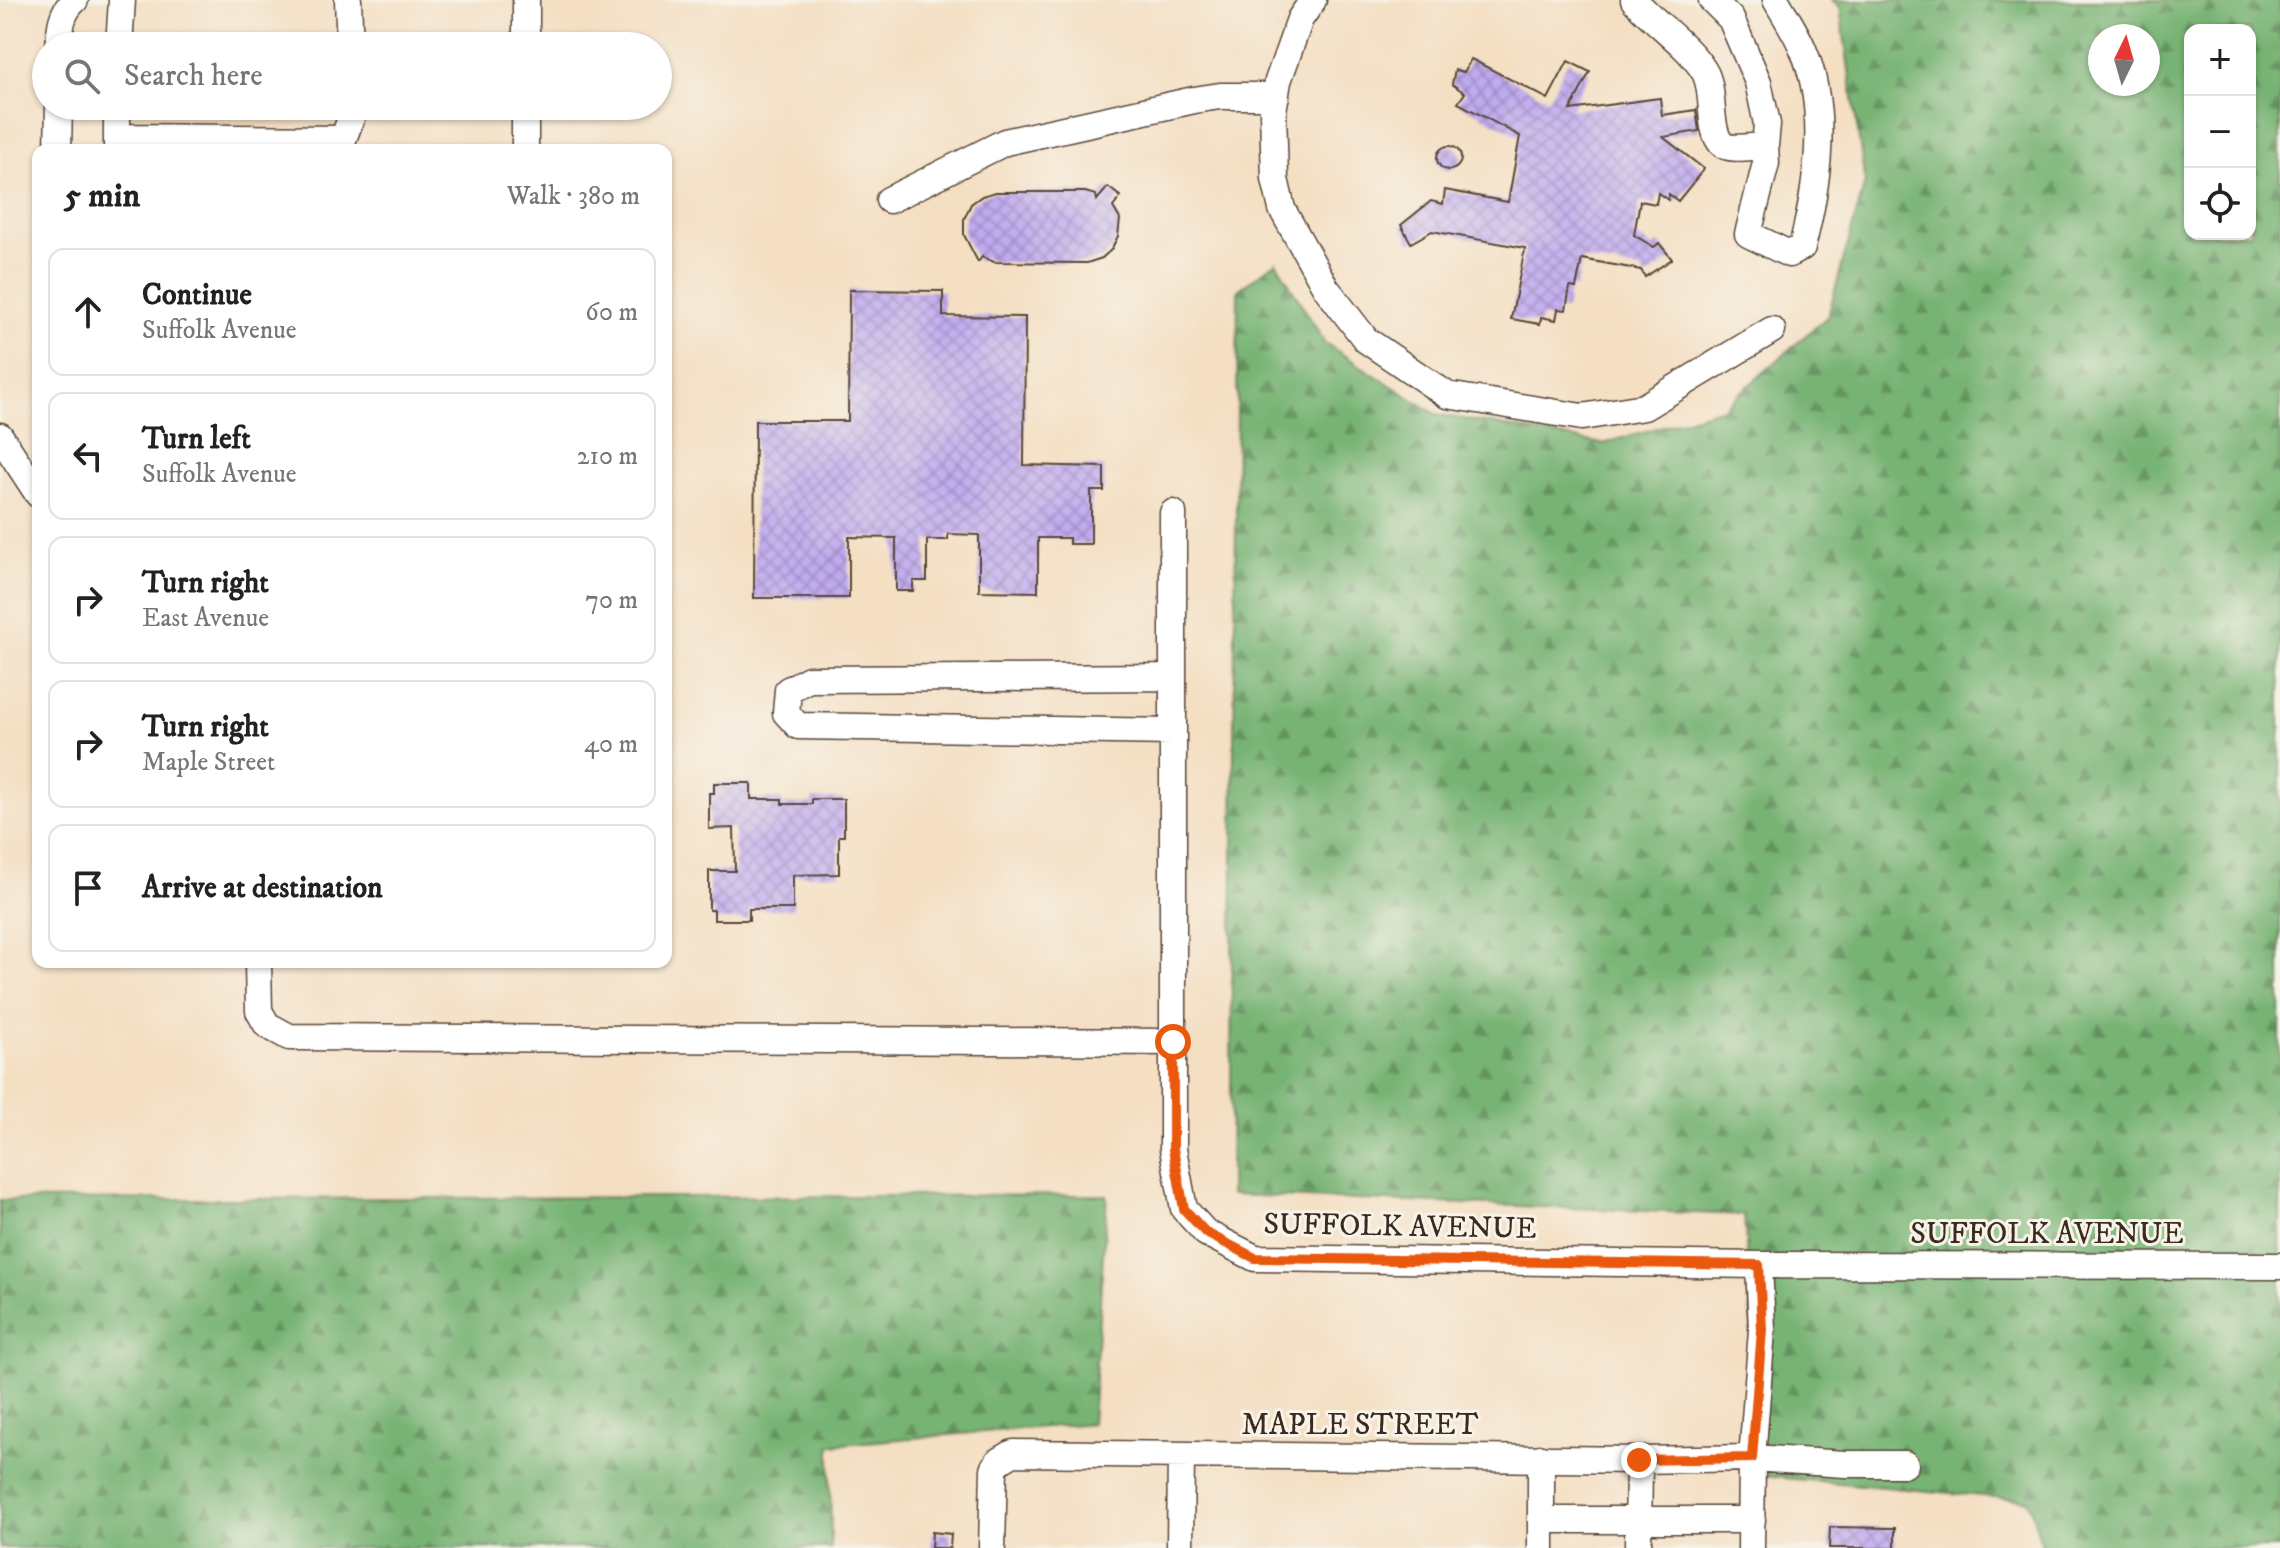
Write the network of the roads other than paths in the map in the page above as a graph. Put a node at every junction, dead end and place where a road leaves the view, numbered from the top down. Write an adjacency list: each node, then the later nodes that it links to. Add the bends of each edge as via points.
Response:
1 (122, 0): 10 (street)
2 (348, 0): 11 (street)
3 (526, 0): 12 (street)
4 (1313, 0): 13 (street, via 1300,19)
5 (1712, 0): 22 (street, via 1731,19 1758,82 1767,124)
6 (1776, 0): 22 (street, via 1803,48 1818,130 1811,210 1802,247 1789,254 1748,234 1766,163)
7 (72, 1): 9 (street)
8 (1643, 3): 22 (street, via 1706,73 1721,143)
9 (60, 32)
10 (120, 32)
11 (349, 32)
12 (526, 32)
13 (1276, 96): 23 (street, via 1194,100 1005,142); 24 (street, via 1272,142 1282,209 1326,288 1366,340 1447,395 1582,417 1644,407)
14 (59, 120): 18 (street)
15 (117, 120): 19 (street)
16 (350, 120): 20 (street)
17 (525, 120): 21 (street)
18 (58, 144)
19 (117, 144): 20 (street)
20 (341, 144)
21 (525, 144)
22 (1765, 146)
23 (889, 200)
24 (1772, 330)
25 (0, 436): 26 (street)
26 (32, 485)
27 (1173, 513): 28 (street, SUFFOLK AVENUE)
28 (1173, 677): 29 (street, SUFFOLK AVENUE); 29 (street, via 809,679 788,690 786,713 798,726)
29 (1173, 732): 31 (street, SUFFOLK AVENUE)
30 (258, 968): 31 (street, via 259,1011 267,1025 289,1037)
31 (1173, 1042): 32 (street, SUFFOLK AVENUE, via 1173,1149 1184,1209 1206,1233 1255,1258)
32 (1759, 1265): 33 (street, SUFFOLK AVENUE); 36 (street, via 1762,1330)
33 (2280, 1266)
34 (1181, 1456): 35 (street, MAPLE STREET); 42 (street, MAPLE STREET, via 1013,1453 994,1469); 43 (street)
35 (1541, 1458): 37 (street, MAPLE STREET); 39 (street)
36 (1752, 1458): 37 (street, MAPLE STREET); 38 (street, MAPLE STREET); 41 (street)
37 (1639, 1460): 40 (street)
38 (1905, 1464)
39 (1541, 1520): 40 (street); 44 (street)
40 (1638, 1520): 41 (street); 45 (street)
41 (1752, 1520): 46 (street)
42 (992, 1548)
43 (1180, 1548)
44 (1541, 1548)
45 (1638, 1548)
46 (1751, 1548)

